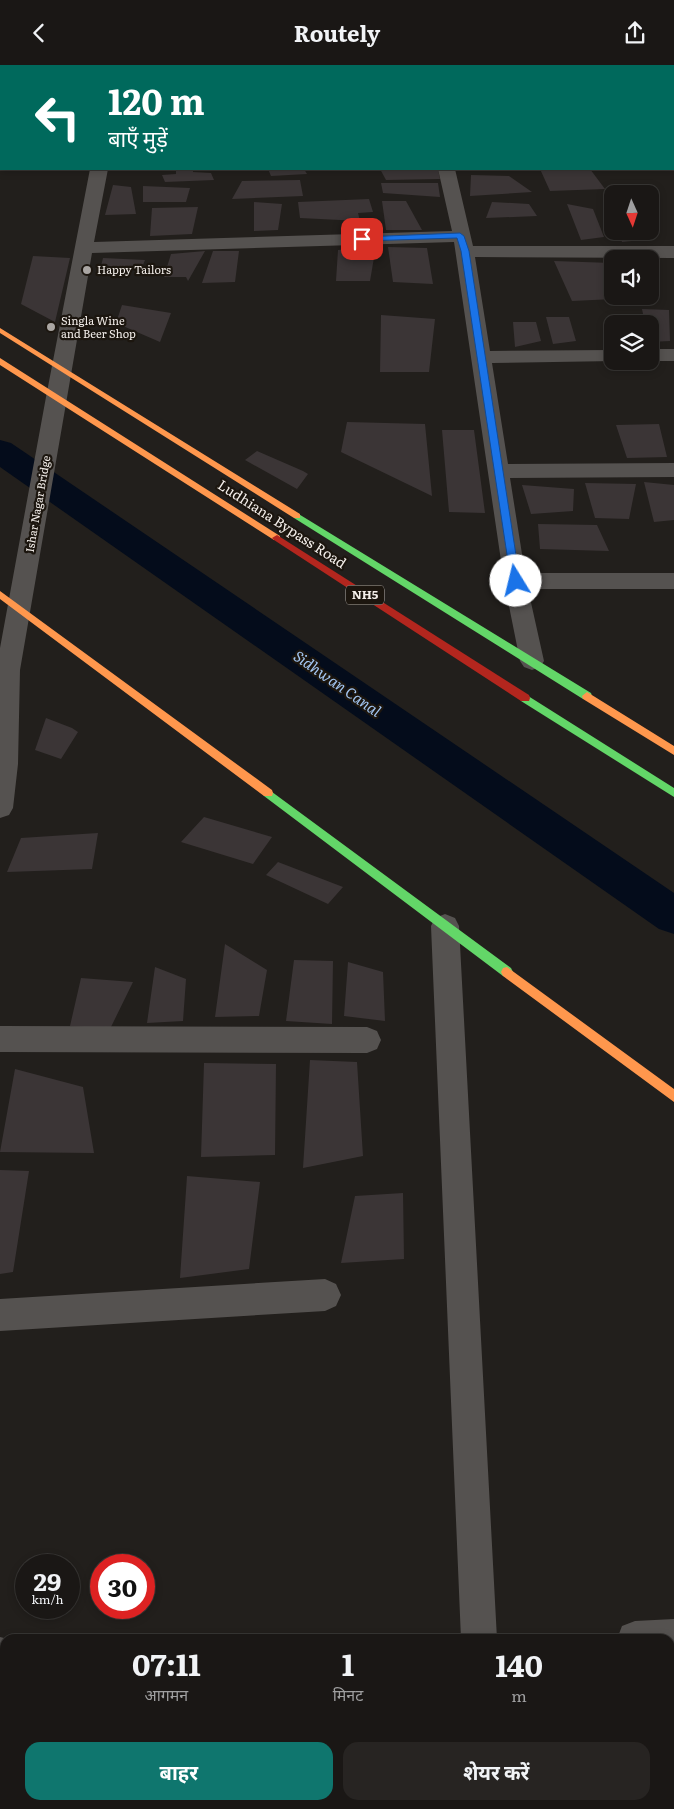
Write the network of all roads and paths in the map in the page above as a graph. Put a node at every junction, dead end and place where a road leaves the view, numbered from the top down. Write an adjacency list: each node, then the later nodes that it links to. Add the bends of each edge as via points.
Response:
1 (99, 170): 4 (street, Ishar Nagar Bridge)
2 (447, 170): 3 (street)
3 (463, 243): 4 (street); 5 (street); 10 (street)
4 (85, 248): 12 (street, Ishar Nagar Bridge)
5 (674, 252)
6 (0, 330): 12 (main road, Ludhiana Bypass Road / NH5)
7 (604, 355): 10 (street)
8 (659, 355): 9 (street)
9 (674, 355)
10 (480, 357): 15 (street)
11 (0, 361): 13 (main road, Ludhiana Bypass Road / NH5)
12 (61, 370): 13 (street, Ishar Nagar Bridge); 20 (main road, Ludhiana Bypass Road / NH5)
13 (56, 397): 19 (street, Ishar Nagar Bridge); 23 (main road, Ludhiana Bypass Road / NH5)
14 (674, 470): 15 (street)
15 (499, 471): 16 (street)
16 (516, 581): 17 (street); 20 (street)
17 (674, 581)
18 (0, 595): 19 (main road)
19 (20, 610): 21 (street, Ishar Nagar Bridge); 25 (main road)
20 (532, 661): 22 (main road, Ludhiana Bypass Road / NH5)
21 (4, 670): 24 (street, Ishar Nagar Bridge, via 5,764)
22 (674, 751)
23 (674, 793)
24 (0, 808)
25 (446, 926): 28 (main road); 31 (street)
26 (0, 1039): 27 (street)
27 (367, 1040)
28 (674, 1096)
29 (325, 1295): 30 (street)
30 (0, 1315)
31 (479, 1634)

